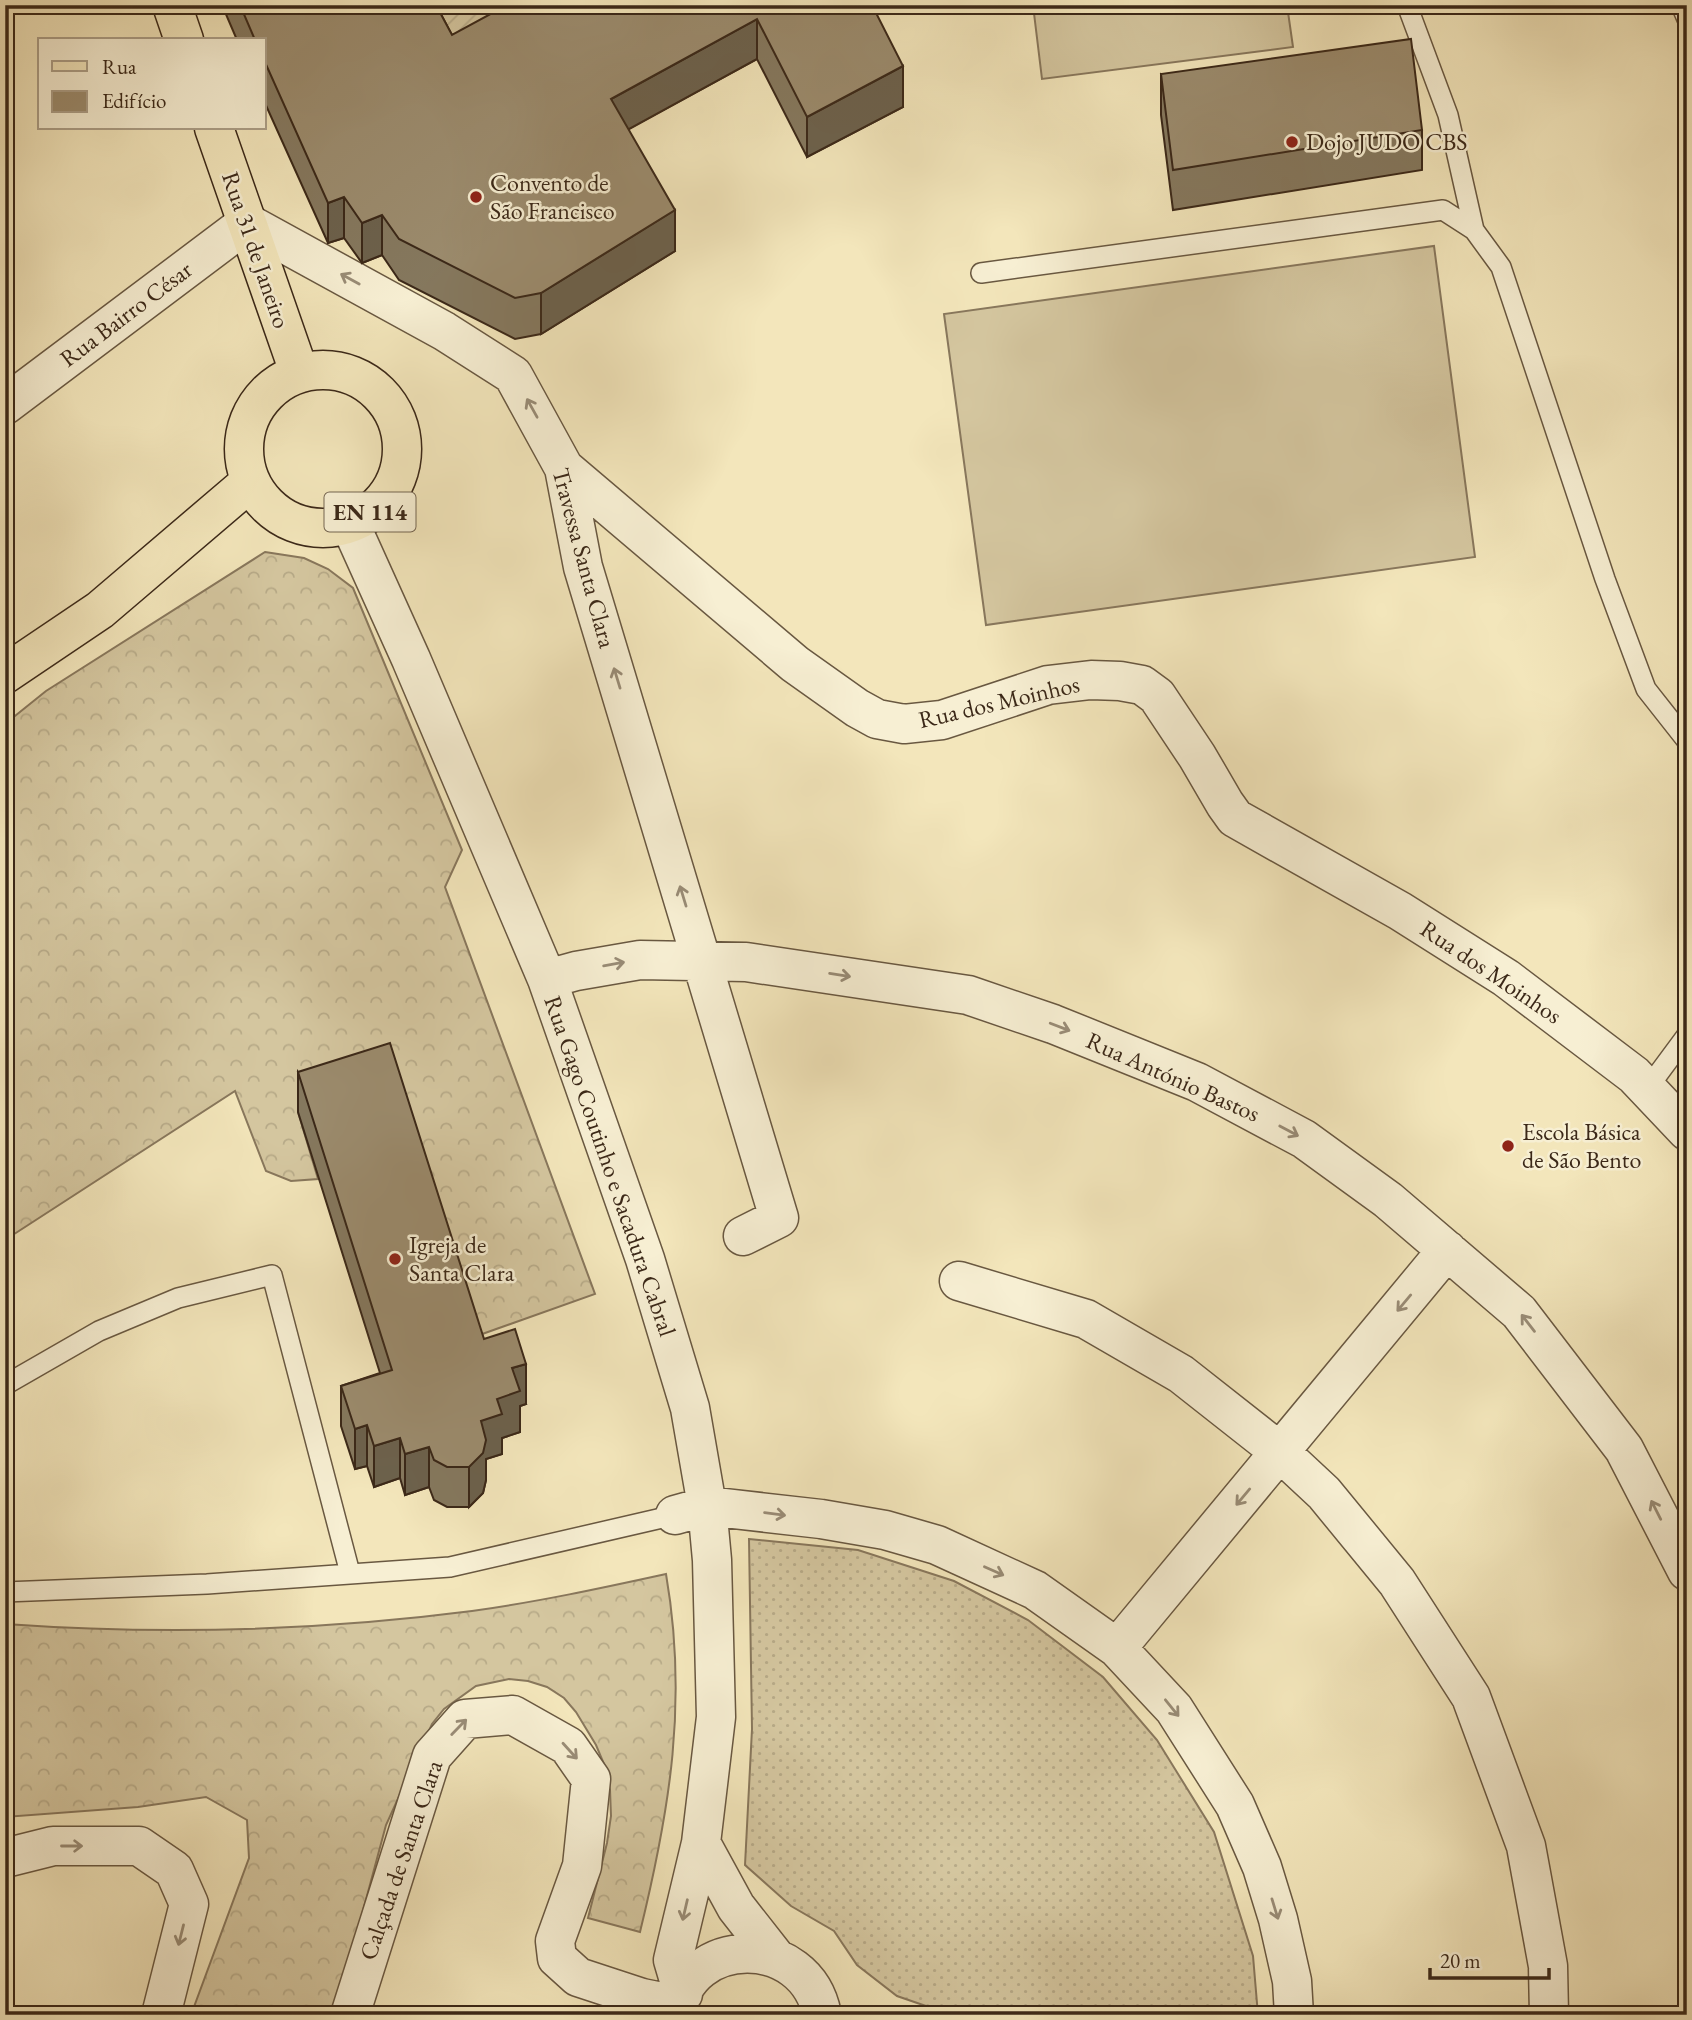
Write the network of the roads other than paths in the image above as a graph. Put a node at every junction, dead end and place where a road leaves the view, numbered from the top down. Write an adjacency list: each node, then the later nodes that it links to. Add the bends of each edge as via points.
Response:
1 (172, 5): 5 (main road)
2 (1407, 5): 8 (lane, via 1448,115)
3 (1681, 5): 4 (lane)
4 (1687, 19)
5 (183, 38)
6 (215, 130): 7 (main road, Rua 31 de Janeiro)
7 (247, 223): 10 (main road, Rua 31 de Janeiro); 11 (street, Rua Bairro César); 12 (street, Travessa Santa Clara, one-way to 7, via 513,375 444,331)
8 (1474, 230): 9 (lane, via 1443,210); 16 (lane, via 1501,267 1646,689)
9 (981, 273)
10 (299, 372): 13 (main road, EN 114, via 275,385 256,404 246,429 243,456); 14 (main road, EN 114, via 326,368 353,374 376,389 393,410 402,436 401,464 391,489 373,510)
11 (5, 405)
12 (564, 468): 17 (street, Travessa Santa Clara, one-way to 12, via 583,567); 20 (street, Rua dos Moinhos, via 795,664 877,719 904,724 942,719 1048,685 1091,680 1142,685 1157,696 1235,818 1400,911 1506,978)
13 (250, 482): 14 (main road, EN 114, via 281,517 327,529); 15 (main road, via 100,610)
14 (349, 524): 18 (street, Rua Gago Coutinho e Sacadura Cabral)
15 (5, 674)
16 (1687, 741)
17 (703, 961): 18 (street, Rua António Bastos, one-way to 17, via 640,960); 22 (street, Travessa Santa Clara, via 779,1218); 23 (street, Rua António Bastos, one-way to 23, via 746,962 968,995 1053,1024 1197,1082 1304,1139 1388,1200)
18 (547, 979): 27 (street, Rua Gago Coutinho e Sacadura Cabral, via 645,1259 690,1408)
19 (1687, 1035): 20 (lane)
20 (1647, 1089): 21 (street, Rua dos Moinhos)
21 (1687, 1131)
22 (743, 1236)
23 (1447, 1251): 26 (street, one-way to 26); 28 (street, Rua António Bastos, one-way to 23, via 1624,1449 1519,1312)
24 (959, 1281): 26 (street, via 1086,1319 1181,1374)
25 (5, 1385): 29 (lane, via 99,1331 178,1298 272,1275)
26 (1280, 1452): 31 (street, one-way to 31); 40 (street, via 1324,1493 1397,1582 1471,1697 1526,1846 1548,1966)
27 (691, 1511): 29 (lane, via 450,1567); 31 (street, one-way to 31, via 821,1519 937,1545 1035,1590); 32 (street, Rua Gago Coutinho e Sacadura Cabral, via 712,1560 716,1717)
28 (1687, 1571)
29 (350, 1573): 30 (lane)
30 (5, 1592)
31 (1117, 1648): 39 (street, one-way to 39, via 1174,1709 1235,1805 1278,1919 1292,1981)
32 (701, 1843): 34 (street, via 736,1907); 35 (street, Rua Gago Coutinho e Sacadura Cabral, one-way to 35, via 673,1960)
33 (5, 1858): 37 (street, one-way to 37, via 53,1846 139,1846 174,1870 189,1904)
34 (776, 1958): 35 (street, via 741,1953 709,1964 695,1975); 36 (street, via 792,1966)
35 (679, 2005): 38 (street, Calçada de Santa Clara, one-way to 35, via 432,1756 465,1719 513,1715 568,1746 592,1779 582,1866 555,1941 557,1958 578,1977)
36 (828, 2008)
37 (161, 2015)
38 (350, 2015)
39 (1294, 2015)
40 (1549, 2015)

